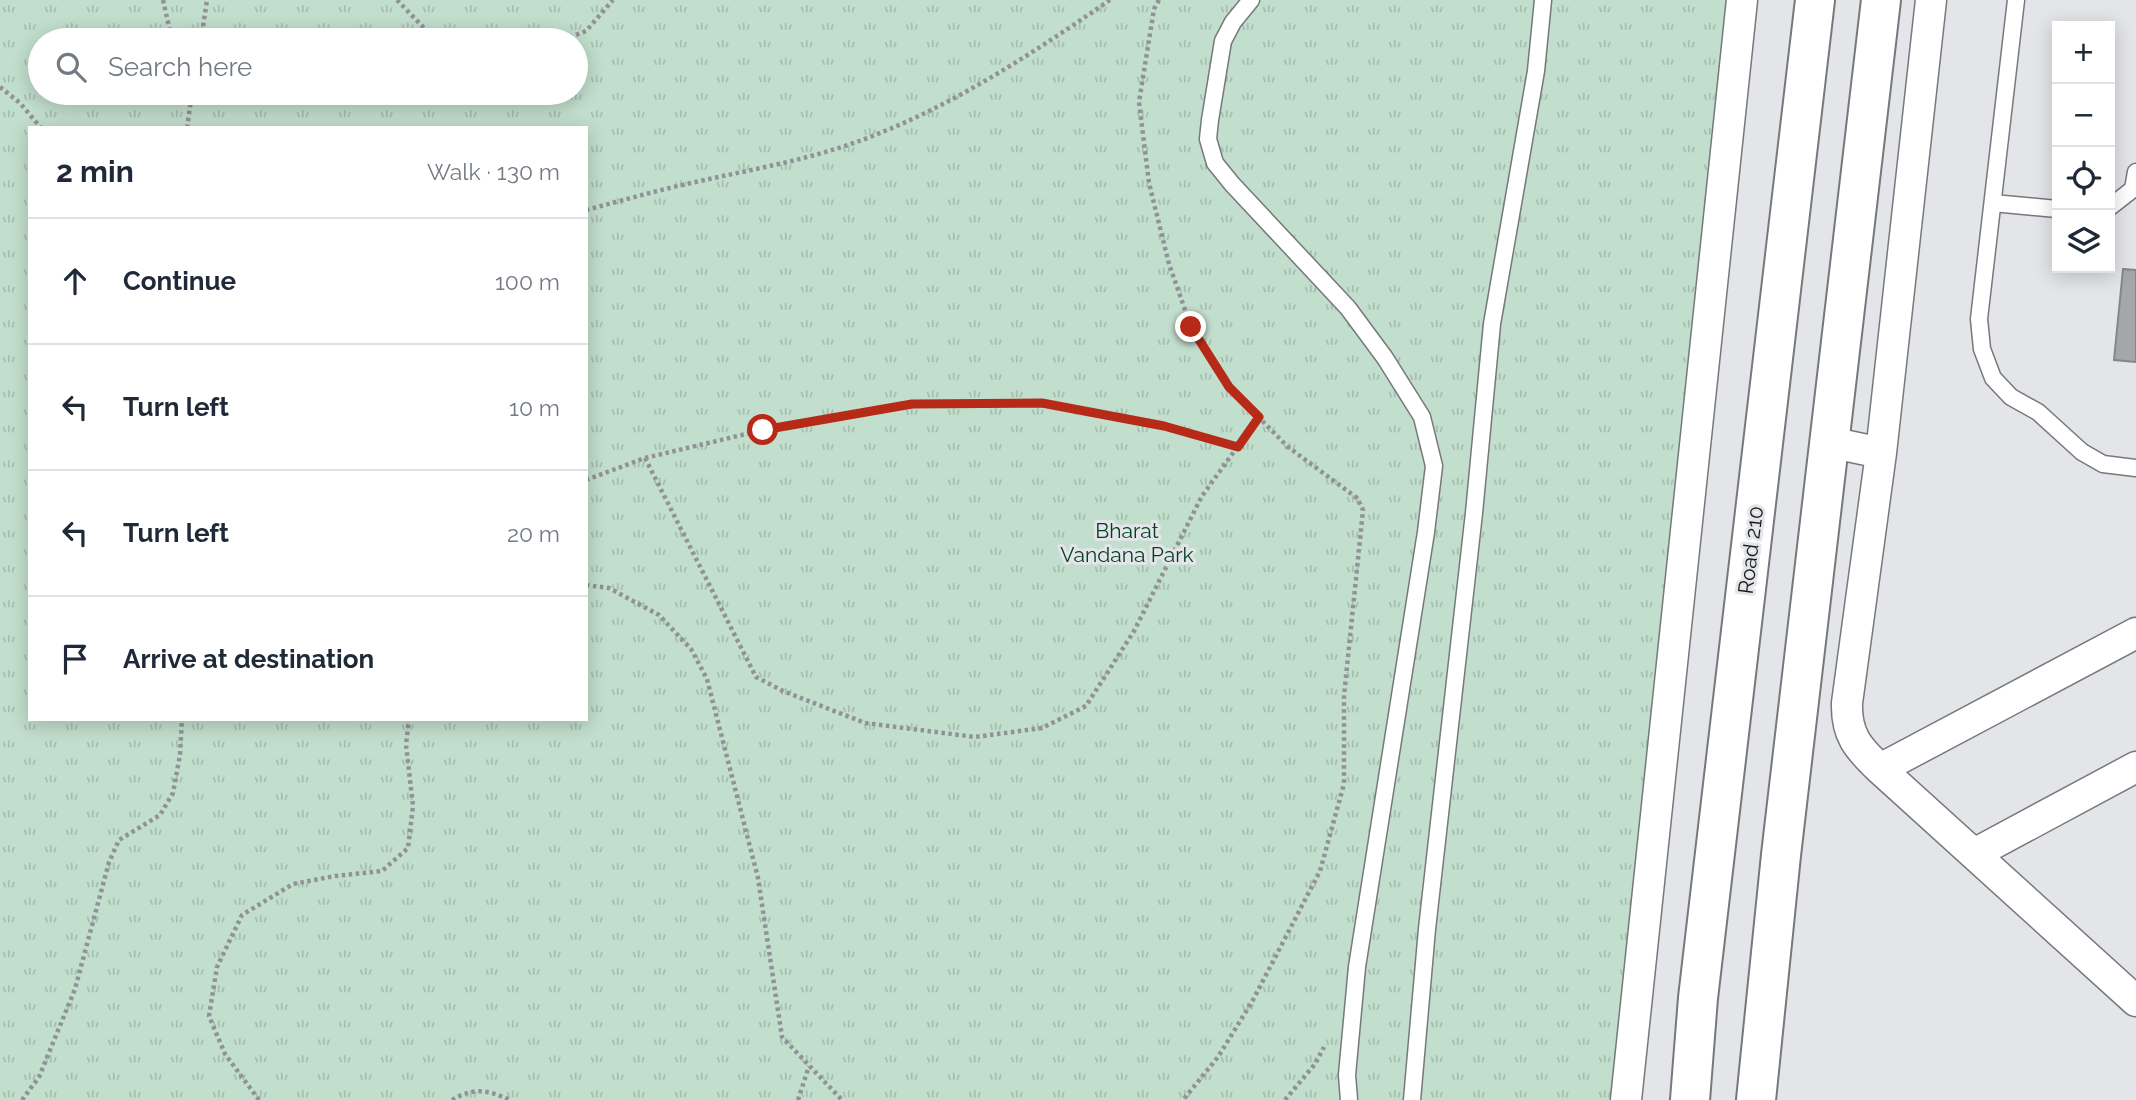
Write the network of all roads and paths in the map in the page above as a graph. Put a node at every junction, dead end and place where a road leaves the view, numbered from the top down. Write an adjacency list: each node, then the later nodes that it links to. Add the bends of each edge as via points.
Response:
1 (163, 0): 14 (path)
2 (207, 0): 15 (path)
3 (397, 0): 16 (path)
4 (613, 0): 17 (path)
5 (1110, 0): 27 (path, via 1013,64 875,135 791,162)
6 (1159, 0): 29 (path, via 1139,102 1149,183 1191,327 1229,387)
7 (1251, 0): 52 (lane, via 1223,41 1208,139 1215,163 1348,308 1385,358 1422,417 1434,466 1357,967)
8 (1543, 0): 53 (lane, via 1536,71 1492,324)
9 (1742, 0): 54 (street)
10 (1815, 0): 55 (main road, Road 210, via 1698,998)
11 (1881, 0): 30 (main road)
12 (1931, 0): 32 (street)
13 (2016, 0): 25 (lane)
14 (170, 28)
15 (203, 28)
16 (424, 28)
17 (588, 29)
18 (0, 87): 22 (path)
19 (188, 105): 21 (path)
20 (190, 105): 21 (path)
21 (189, 110): 23 (path)
22 (39, 126)
23 (187, 126)
24 (2136, 172): 26 (lane, via 2133,189)
25 (1993, 203): 28 (lane); 34 (lane, via 1979,318 1982,349 1993,378 2082,452 2103,464)
26 (2115, 203)
27 (588, 209)
28 (2052, 209)
29 (1259, 417): 31 (path); 51 (path, via 1288,447 1357,498 1363,510 1344,696 1344,784 1321,871 1253,1000 1218,1057)
30 (1829, 442): 32 (street); 56 (main road)
31 (1238, 447): 33 (path, via 1164,426 1042,403 912,404 763,430); 33 (path, via 1202,496 1134,631 1086,706 1042,728 975,737 865,723 756,677)
32 (1881, 453): 41 (street, via 1847,703 1850,730 1859,749)
33 (645, 458): 35 (path)
34 (2136, 468)
35 (588, 479)
36 (588, 585): 44 (path, via 609,589 660,615 691,649 708,679 758,878 782,1037)
37 (2136, 633): 41 (street)
38 (182, 721): 45 (path, via 173,793 160,815 118,840 75,989 39,1077)
39 (409, 721): 46 (path, via 406,745 413,806 408,848 382,871 292,884 242,915 217,967 209,1016 225,1054)
40 (2136, 767): 42 (street)
41 (1880, 769): 42 (street)
42 (1974, 854): 43 (street)
43 (2136, 1001)
44 (809, 1066): 49 (path); 50 (path)
45 (22, 1100)
46 (259, 1100)
47 (452, 1100): 48 (path, via 465,1092 490,1091)
48 (510, 1100)
49 (798, 1100)
50 (842, 1100)
51 (1183, 1100)
52 (1349, 1100)
53 (1412, 1100)
54 (1626, 1100)
55 (1690, 1100)
56 (1756, 1100)

